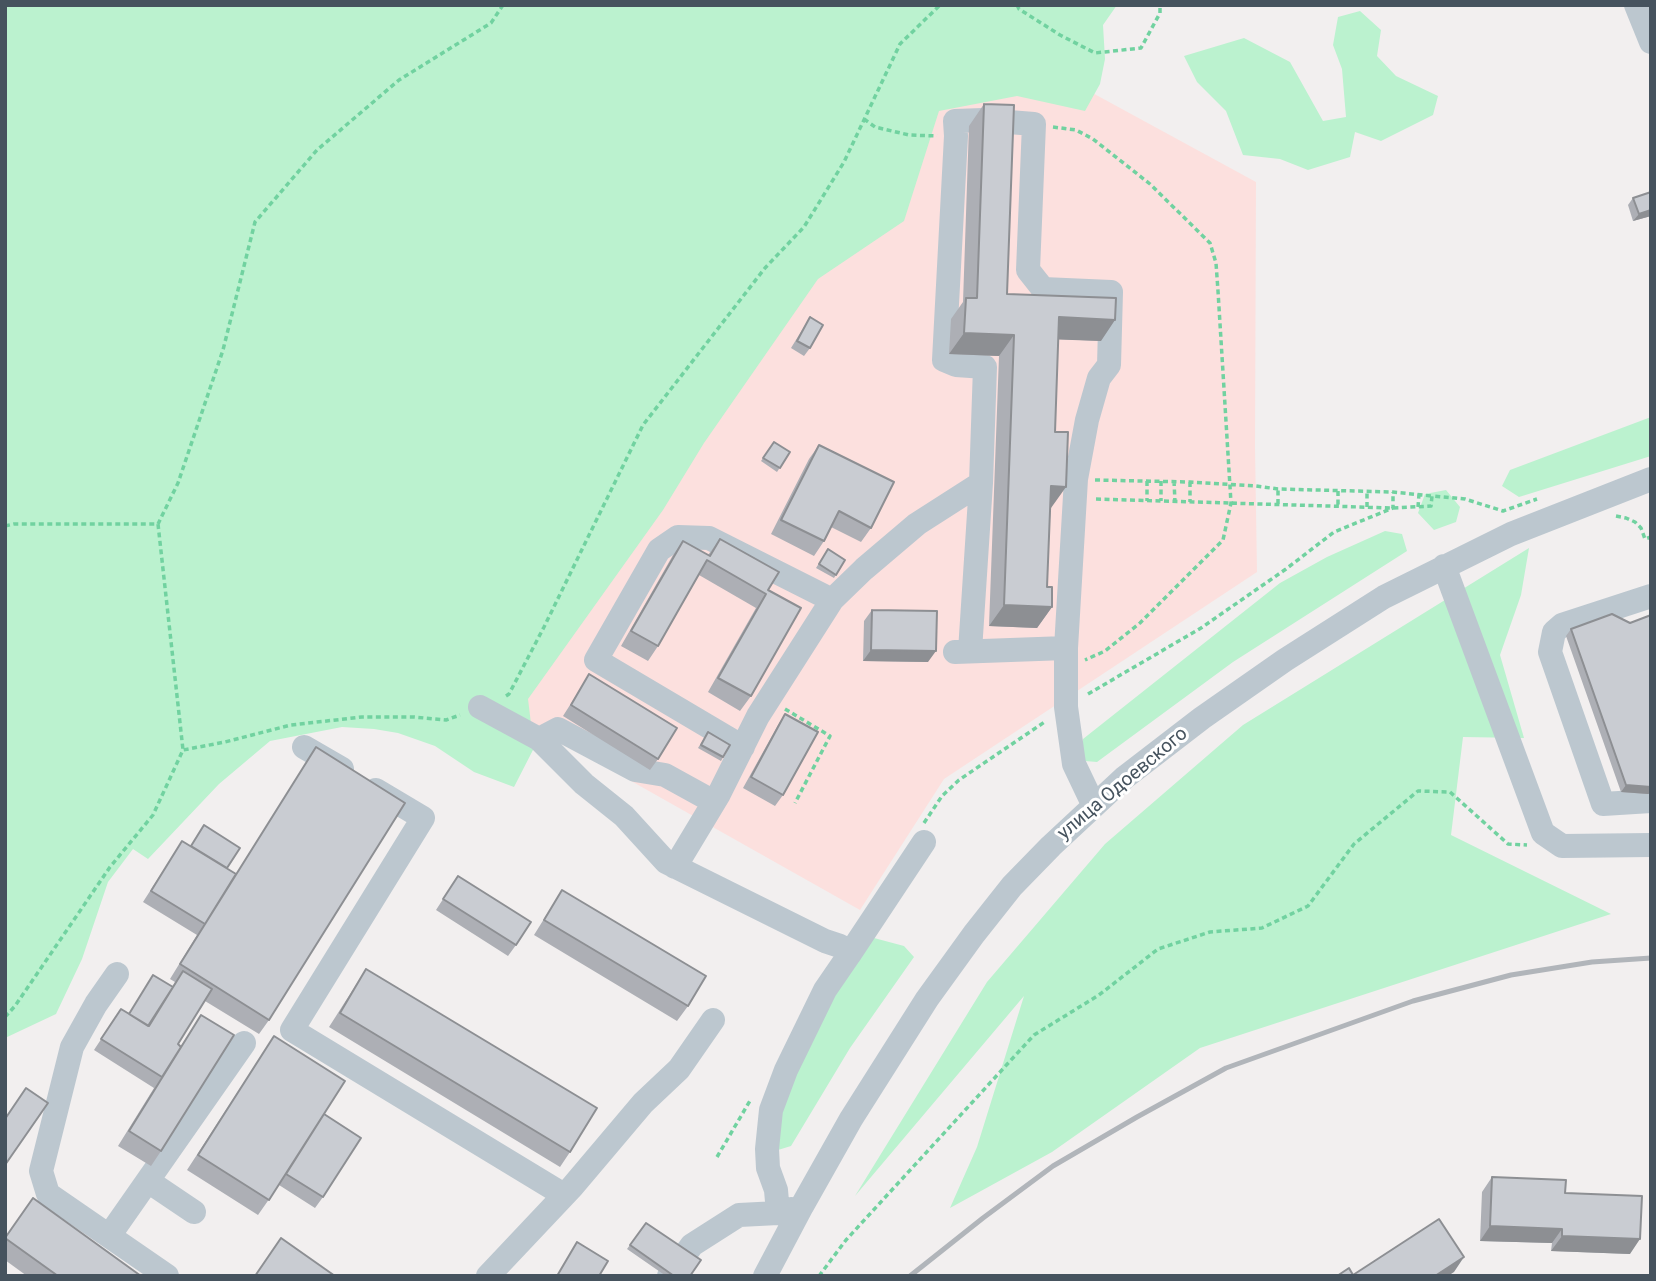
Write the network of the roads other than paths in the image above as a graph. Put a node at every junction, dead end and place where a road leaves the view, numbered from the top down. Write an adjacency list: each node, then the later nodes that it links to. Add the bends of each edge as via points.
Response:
1 (1642, 7): 2 (street)
2 (1651, 43)
3 (1651, 479): 5 (street, улица Одоевского, via 1511,534)
4 (981, 483): 7 (street, via 917,524); 8 (street, via 962,652); 8 (street, via 985,367 944,360 955,121 984,120 1034,124 1028,270 1042,289 1111,292 1109,365 1099,378 1087,420 1075,489)
5 (1444, 566): 15 (street, улица Одоевского, via 1384,597 1285,660 1202,718); 17 (street, via 1543,833 1562,846)
6 (1651, 596): 13 (street, via 1562,625 1554,632 1550,652 1603,804)
7 (832, 600): 12 (street); 12 (street, via 709,538 678,537 659,550 596,660)
8 (1066, 658): 15 (street, via 1066,707 1074,764)
9 (480, 707): 10 (street)
10 (539, 739): 14 (street, via 558,729 635,770 664,775); 18 (street)
11 (304, 747): 24 (street, via 423,818 292,1030)
12 (743, 747): 14 (street)
13 (1651, 801)
14 (713, 802): 18 (street)
15 (1094, 806): 25 (street, улица Одоевского, via 1012,886 974,934 851,1119)
16 (922, 836): 19 (street)
17 (1651, 845)
18 (675, 867): 19 (street, via 840,946)
19 (849, 955): 27 (street, via 825,990 771,1110 768,1168)
20 (117, 974): 28 (street, via 72,1047 41,1171 48,1194)
21 (713, 1020): 24 (street, via 679,1069 643,1103)
22 (244, 1043): 23 (street)
23 (148, 1181): 26 (street); 28 (street)
24 (564, 1195): 30 (street)
25 (802, 1206): 27 (street); 32 (street, улица Одоевского)
26 (194, 1212)
27 (778, 1213): 31 (street, via 739,1215 692,1245)
28 (109, 1236): 29 (street)
29 (167, 1276)
30 (488, 1276)
31 (669, 1276)
32 (765, 1276)

